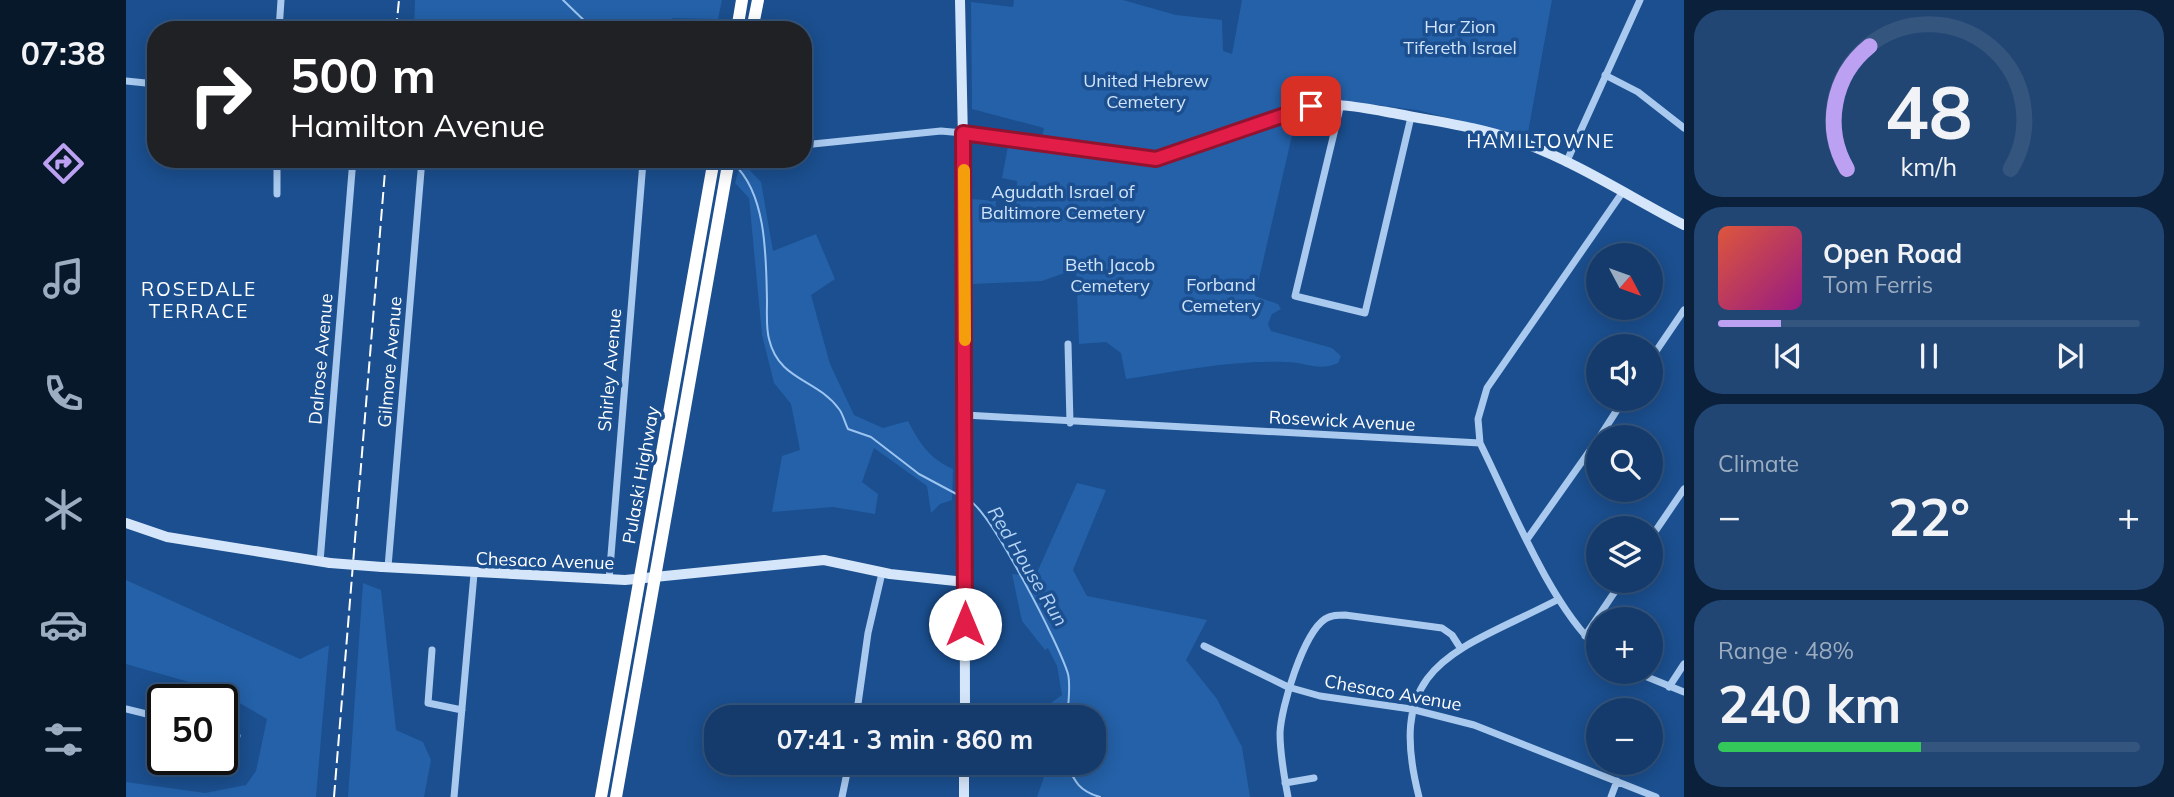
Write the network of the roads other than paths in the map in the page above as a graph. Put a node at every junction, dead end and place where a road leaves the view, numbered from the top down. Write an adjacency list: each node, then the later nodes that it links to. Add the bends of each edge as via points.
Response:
1 (281, 0): 6 (street)
2 (742, 0): 7 (highway)
3 (758, 0): 8 (highway)
4 (960, 0): 15 (street)
5 (1640, 0): 9 (street)
6 (280, 21)
7 (738, 21)
8 (754, 21)
9 (1605, 75): 14 (street, via 1638,92); 17 (street)
10 (126, 81): 11 (street)
11 (147, 83)
12 (1341, 104): 13 (street); 13 (street, via 1294,296 1365,313); 15 (street, via 1298,109 1156,159)
13 (1411, 117): 17 (street, via 1515,140)
14 (1684, 128)
15 (963, 133): 16 (street, via 941,131); 30 (street)
16 (812, 144)
17 (1566, 163): 24 (street)
18 (277, 168): 25 (street)
19 (352, 168): 38 (street, Dalrose Avenue)
20 (421, 168): 39 (street, Gilmore Avenue)
21 (643, 168): 44 (street, Shirley Avenue)
22 (714, 168): 43 (highway, Pulaski Highway)
23 (727, 168): 42 (highway, Pulaski Highway)
24 (1622, 193): 26 (street); 32 (street, via 1488,388 1478,419)
25 (277, 194)
26 (1684, 225)
27 (1684, 310): 28 (street)
28 (1663, 341)
29 (1068, 344): 31 (street)
30 (965, 415): 31 (street, Rosewick Avenue); 45 (street)
31 (1070, 423): 32 (street, Rosewick Avenue)
32 (1480, 443): 37 (street)
33 (1586, 455): 37 (street)
34 (1684, 489): 35 (street)
35 (1663, 520)
36 (126, 523): 38 (street, Chesaco Avenue, via 167,537)
37 (1528, 538): 47 (street)
38 (325, 562): 39 (street, Chesaco Avenue, bridge)
39 (385, 567): 41 (street, Chesaco Avenue)
40 (882, 573): 42 (street, Chesaco Avenue, via 846,562 816,560); 45 (street, Chesaco Avenue); 57 (street)
41 (474, 574): 44 (street, Chesaco Avenue); 61 (street)
42 (656, 578): 43 (street, Chesaco Avenue); 70 (highway, Pulaski Highway)
43 (641, 579): 44 (street, Chesaco Avenue); 69 (highway, Pulaski Highway)
44 (609, 580)
45 (965, 582): 58 (street)
46 (1614, 593): 48 (street)
47 (1559, 599): 48 (street); 50 (street)
48 (1585, 636)
49 (1204, 646): 54 (street, Chesaco Avenue)
50 (1461, 649): 54 (street, via 1442,628 1332,616 1314,631); 60 (street, via 1429,672)
51 (432, 650): 61 (street, via 428,703)
52 (1684, 664): 55 (street)
53 (1662, 684): 55 (street)
54 (1288, 687): 60 (street, Chesaco Avenue); 67 (street, via 1280,731)
55 (1669, 687): 56 (street)
56 (1684, 692)
57 (858, 705)
58 (965, 705)
59 (126, 709): 62 (street)
60 (1411, 709): 66 (street, Chesaco Avenue, via 1501,734); 74 (street, via 1409,745)
61 (462, 710): 68 (street)
62 (147, 714)
63 (847, 775): 71 (street)
64 (964, 775): 72 (street)
65 (1314, 778): 67 (street)
66 (1617, 781): 75 (street); 76 (street, Chesaco Avenue)
67 (1285, 783): 73 (street)
68 (454, 797)
69 (601, 797)
70 (616, 797)
71 (842, 797)
72 (964, 797)
73 (1288, 797)
74 (1419, 797)
75 (1611, 797)
76 (1656, 797)

